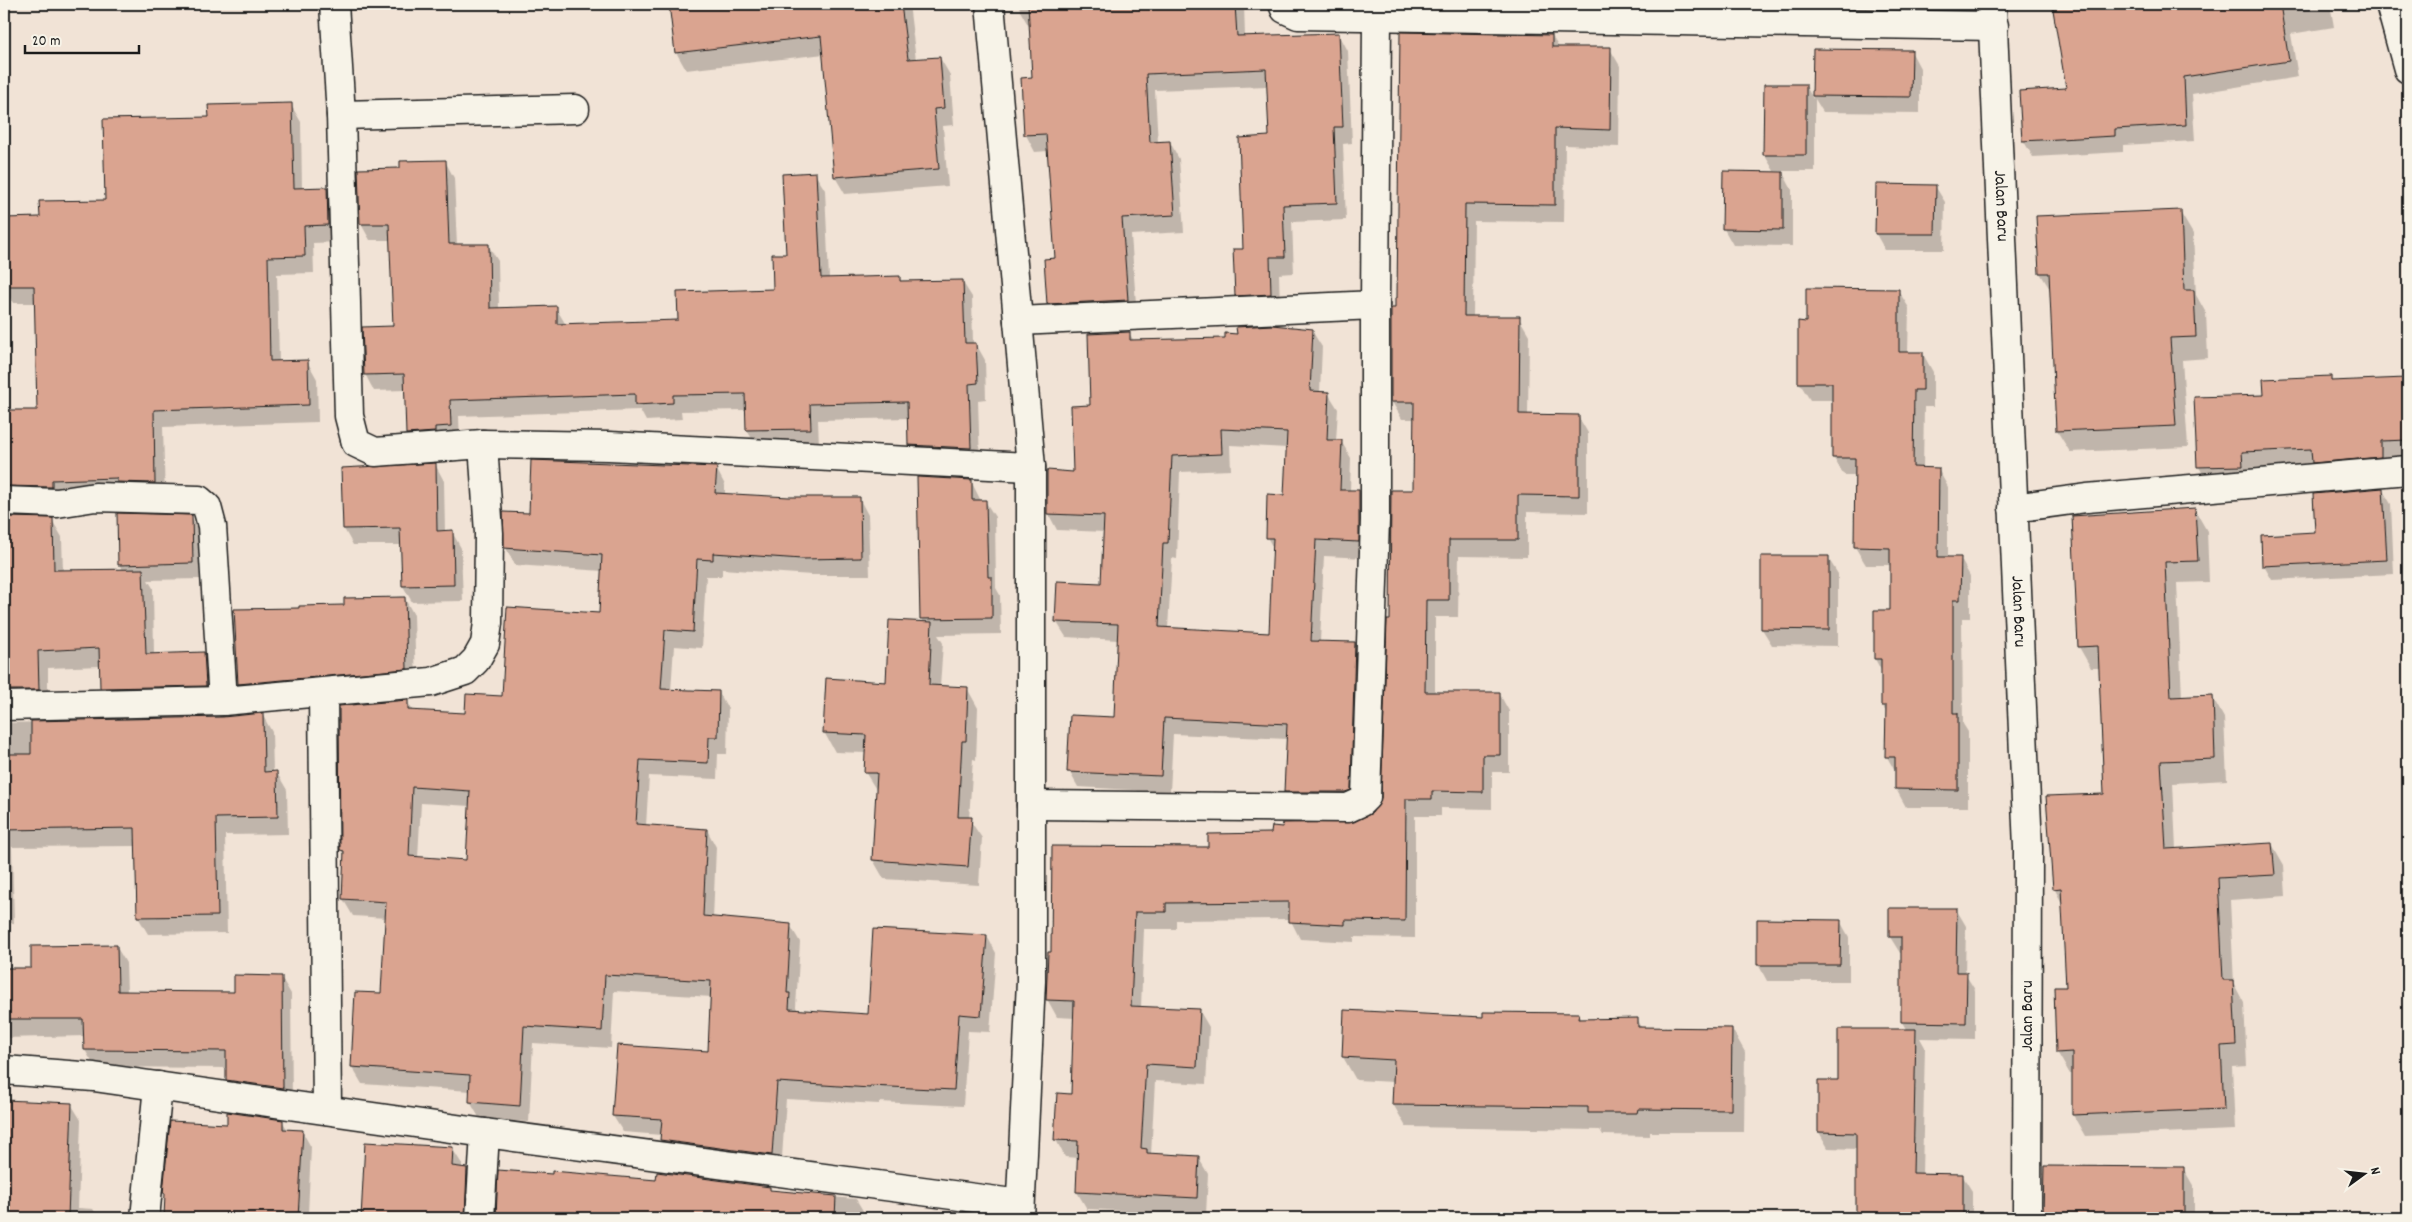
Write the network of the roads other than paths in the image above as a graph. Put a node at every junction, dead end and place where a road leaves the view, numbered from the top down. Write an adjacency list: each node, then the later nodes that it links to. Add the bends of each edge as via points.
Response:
1 (334, 4): 9 (street)
2 (990, 4): 11 (street)
3 (1283, 4): 6 (street, via 1285,9 1298,15)
4 (2390, 4): 7 (street)
5 (1993, 15): 6 (street); 16 (street, Jalan Baru)
6 (1377, 16): 10 (street)
7 (2408, 69)
8 (574, 109): 9 (street)
9 (342, 115): 12 (street, via 349,416 356,443 375,452)
10 (1375, 305): 11 (street); 20 (street, via 1375,520 1366,796 1348,808)
11 (1018, 321): 13 (street)
12 (483, 444): 13 (street, via 618,446); 17 (street, via 489,533 488,623 485,644 476,660 465,671 430,682)
13 (1031, 467): 20 (street)
14 (2408, 470): 16 (street, via 2087,498)
15 (4, 501): 18 (street, via 57,503 95,496 199,500 207,507 212,526)
16 (2013, 508): 28 (street, Jalan Baru, via 2028,848)
17 (323, 693): 18 (street); 23 (street)
18 (223, 701): 19 (street)
19 (4, 706)
20 (1031, 805): 25 (street, via 1031,982)
21 (4, 1070): 22 (street)
22 (158, 1086): 23 (street); 26 (street)
23 (327, 1110): 24 (street)
24 (485, 1132): 25 (street); 27 (street)
25 (1020, 1211)
26 (145, 1218)
27 (480, 1218)
28 (2027, 1218)

